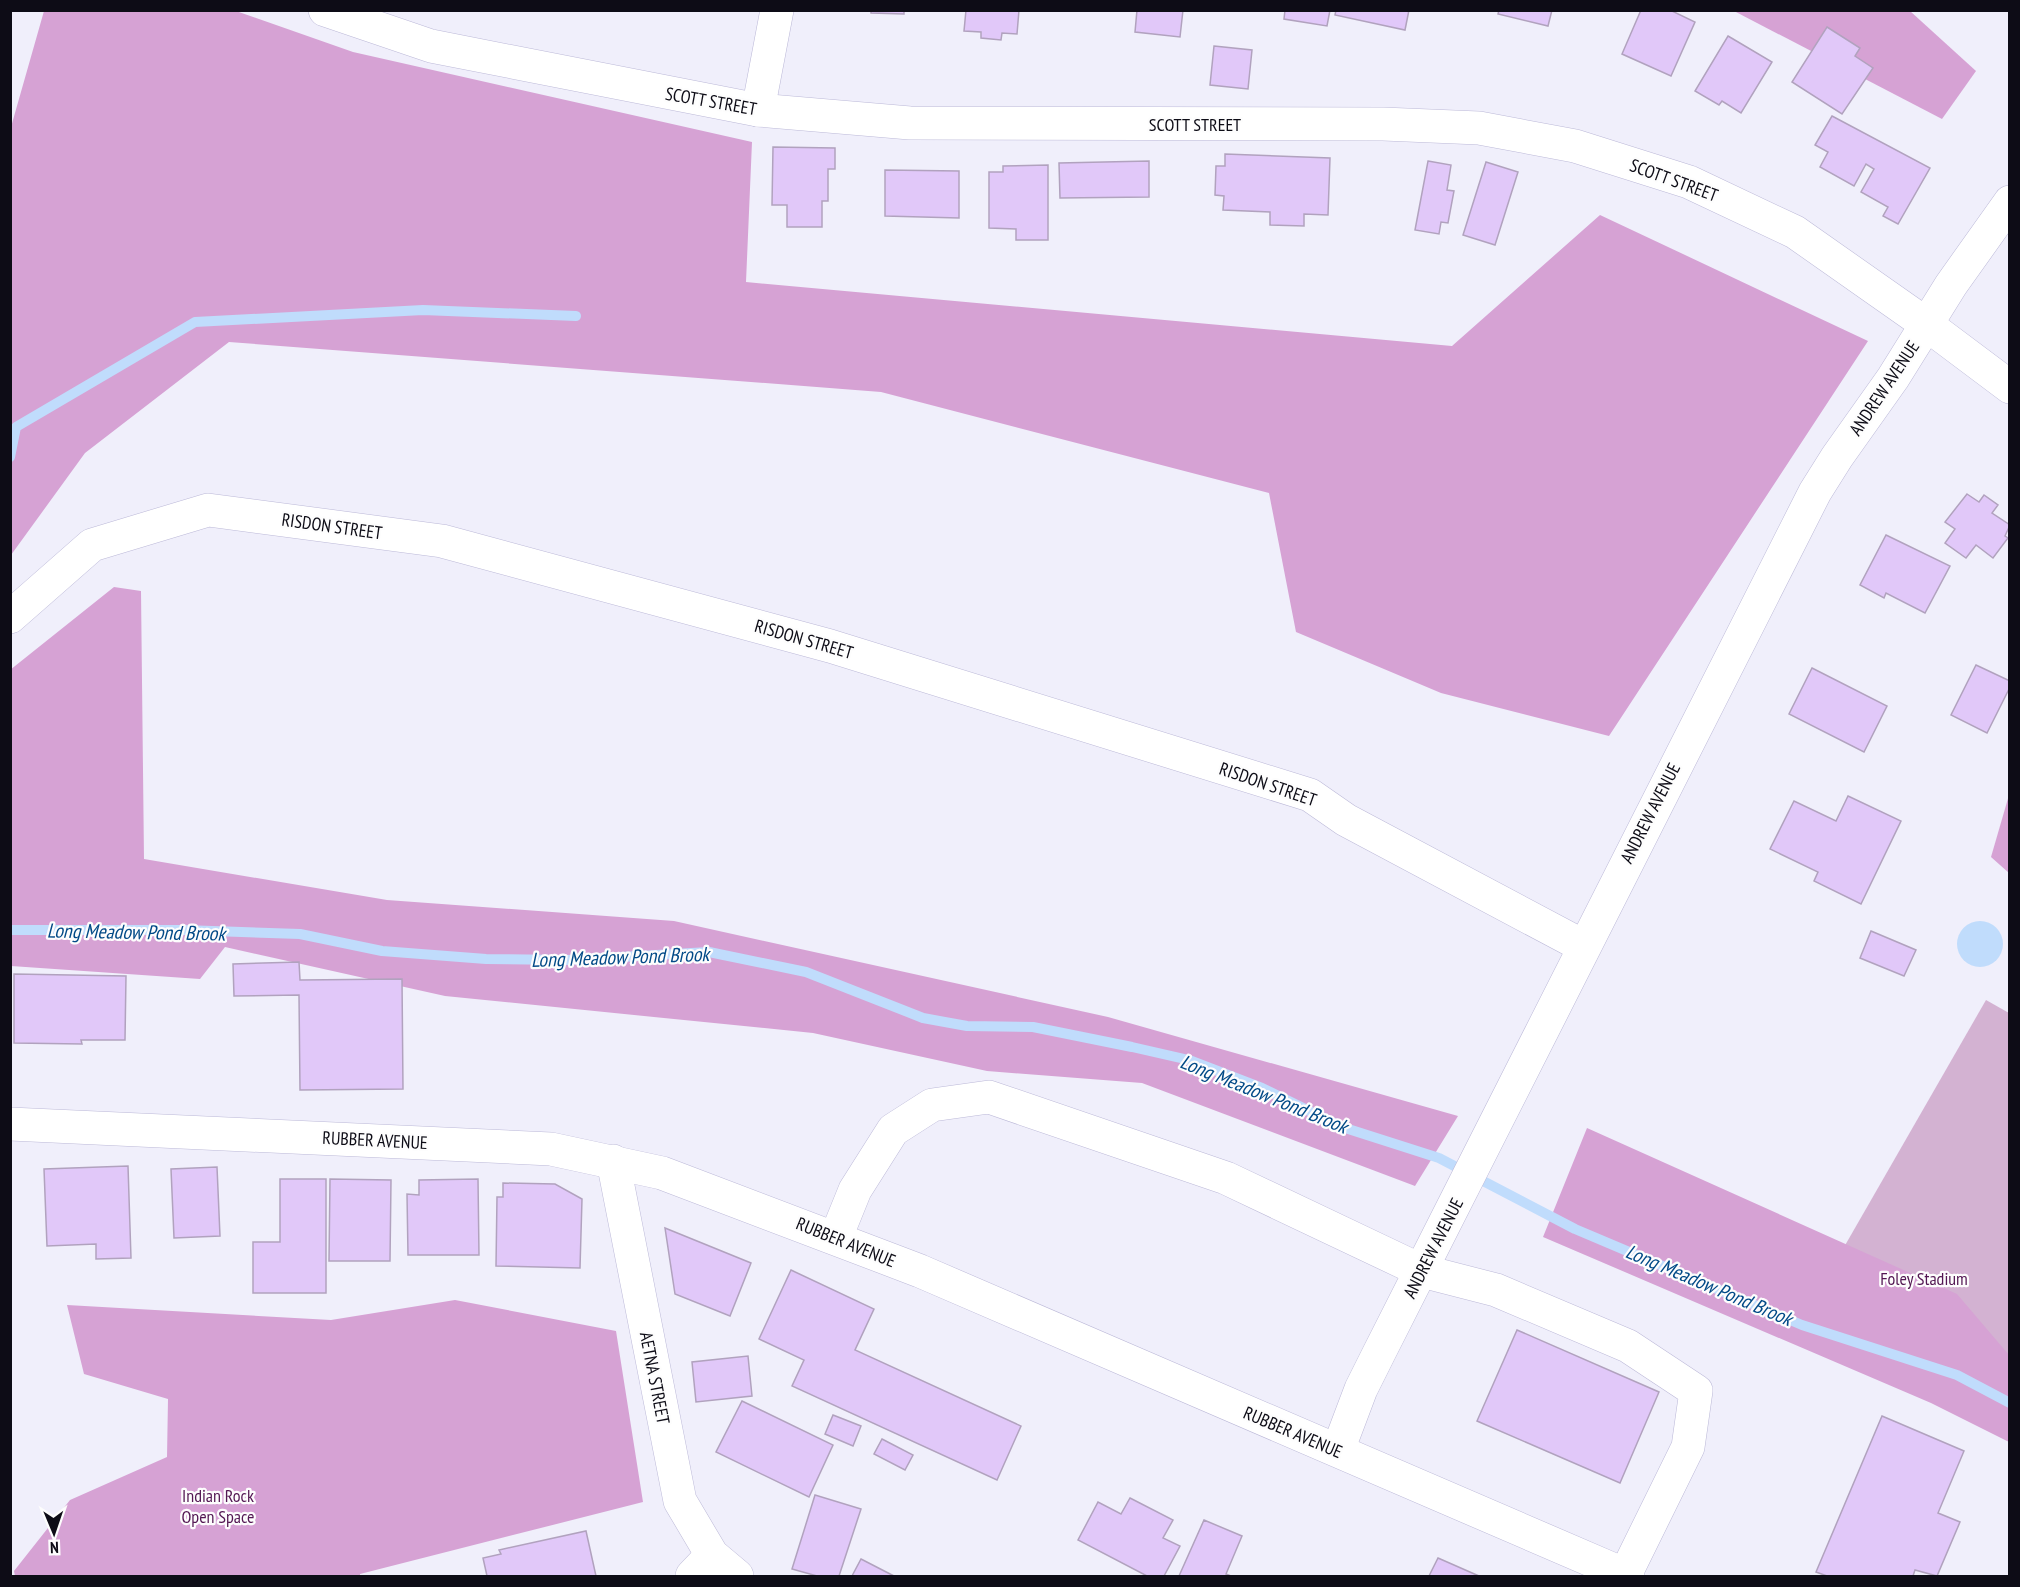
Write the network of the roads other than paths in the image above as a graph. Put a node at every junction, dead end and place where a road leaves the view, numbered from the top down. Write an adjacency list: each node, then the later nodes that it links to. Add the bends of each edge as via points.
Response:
1 (325, 10): 3 (street, SCOTT STREET, via 431,46)
2 (777, 10): 3 (street)
3 (758, 110): 5 (street, SCOTT STREET, via 910,123 1383,124 1490,130 1575,146 1689,182 1795,232)
4 (2010, 202): 5 (street, ANDREW AVENUE)
5 (1926, 324): 6 (street, SCOTT STREET); 8 (street, ANDREW AVENUE, via 1815,492)
6 (2010, 387)
7 (10, 617): 8 (street, RISDON STREET, via 92,544 208,510 442,541 830,646 1310,795 1346,820)
8 (1583, 946): 12 (street, ANDREW AVENUE)
9 (10, 1124): 10 (street, RUBBER AVENUE, via 476,1144 551,1149)
10 (613, 1161): 11 (street, RUBBER AVENUE, via 662,1173); 14 (street, AETNA STREET, via 680,1501)
11 (836, 1237): 12 (street, via 855,1190 893,1130 932,1105 989,1096 1226,1178); 13 (street, RUBBER AVENUE)
12 (1422, 1271): 13 (street, ANDREW AVENUE, via 1361,1389); 16 (street, via 1496,1290 1628,1346 1696,1391 1688,1447)
13 (1338, 1450): 16 (street, RUBBER AVENUE)
14 (702, 1566): 15 (street, AETNA STREET)
15 (737, 1576)
16 (1627, 1576)

